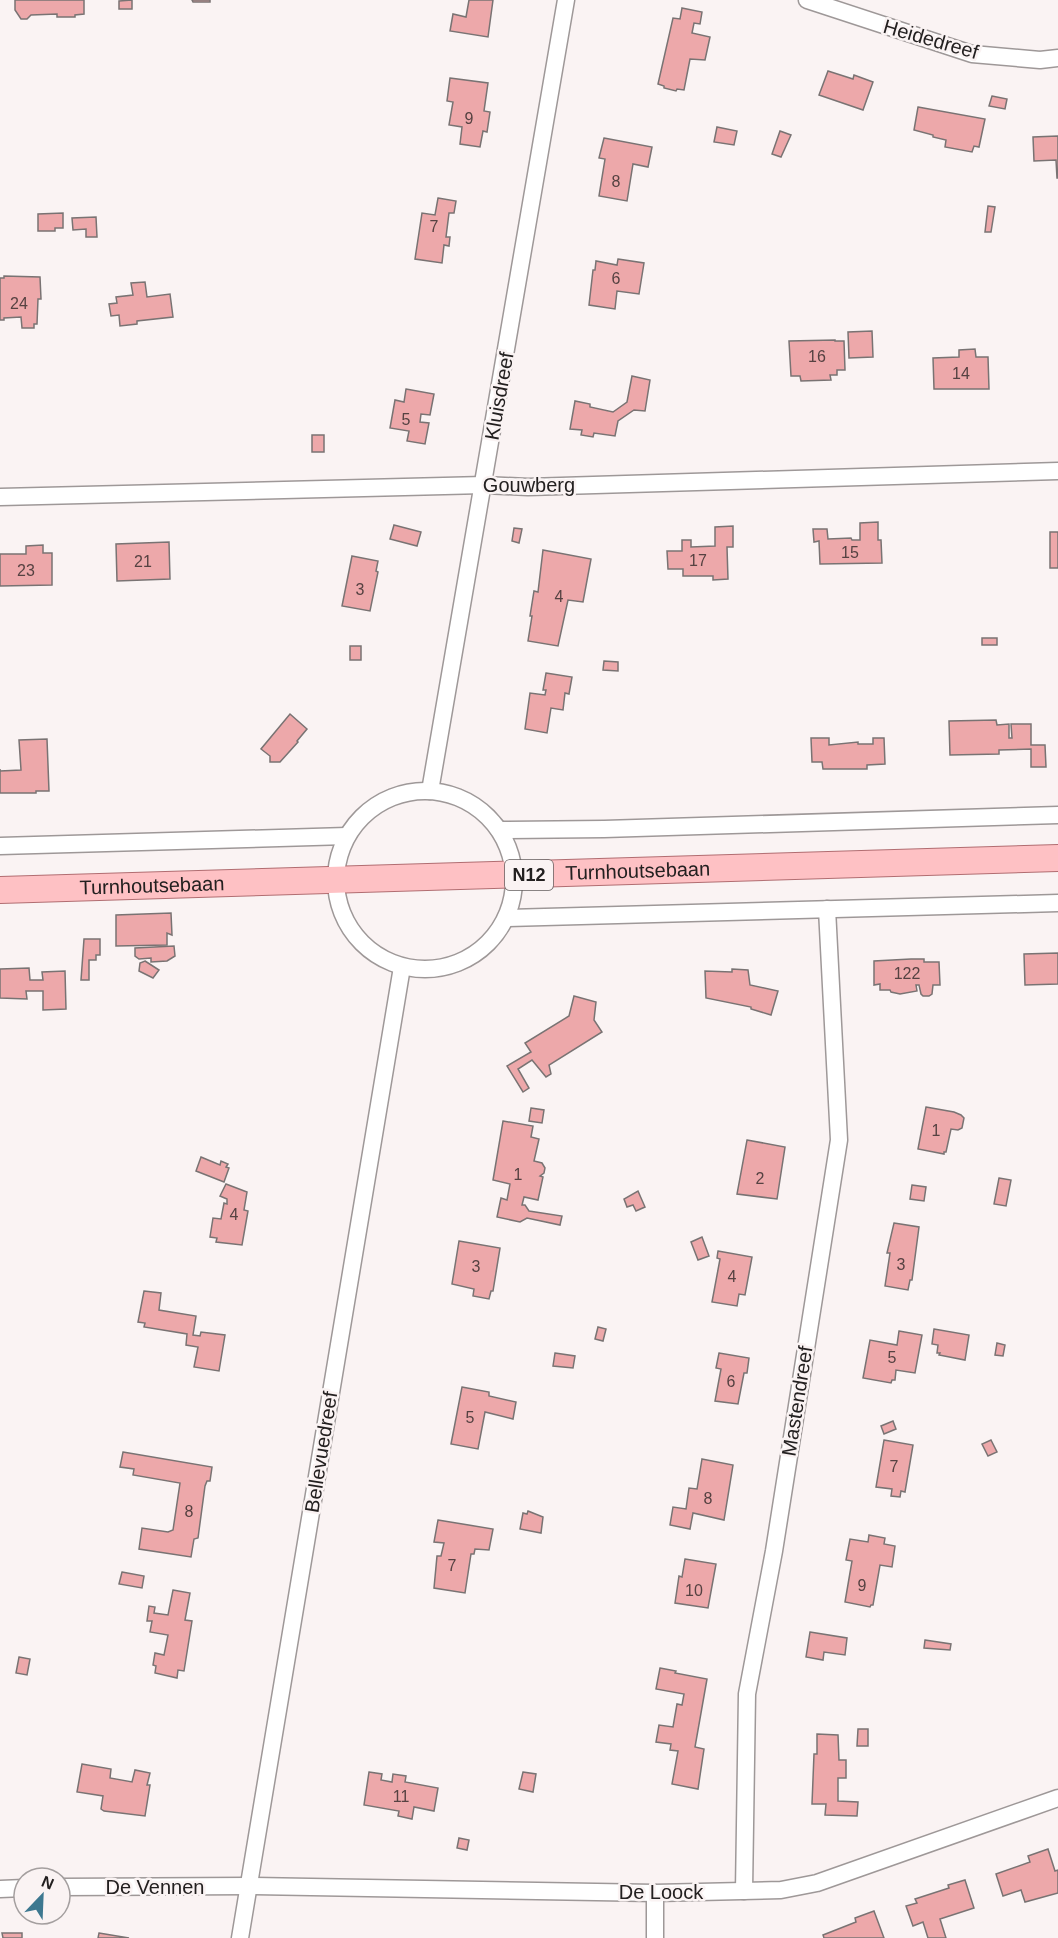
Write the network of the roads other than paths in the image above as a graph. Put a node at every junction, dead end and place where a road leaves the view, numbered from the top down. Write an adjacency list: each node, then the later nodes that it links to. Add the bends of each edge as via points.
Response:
1 (566, 0): 5 (street, Kluisdreef)
2 (807, 0): 3 (street, Heidedreef, via 972,54)
3 (1058, 58)
4 (1058, 471): 5 (street, Gouwberg, via 528,487)
5 (484, 485): 6 (street, Gouwberg); 7 (street, Kluisdreef)
6 (0, 498)
7 (430, 791): 9 (street, via 457,797 481,810); 10 (street, via 405,793 382,802 362,816)
8 (1058, 815): 9 (street)
9 (499, 830): 13 (street, via 510,852)
10 (347, 836): 11 (street); 14 (street, via 338,857)
11 (0, 846)
12 (1058, 858): 13 (main road, Turnhoutsebaan / N12)
13 (514, 875): 14 (main road, Turnhoutsebaan / N12); 18 (street)
14 (335, 880): 15 (main road, Turnhoutsebaan / N12); 19 (street, via 338,903 347,925 380,958)
15 (0, 890)
16 (1058, 903): 17 (street)
17 (827, 909): 18 (street); 23 (street, Mastendreef, via 839,1140 774,1551 747,1694)
18 (507, 918): 19 (street, via 493,938 467,959 435,969)
19 (402, 967): 21 (street, Bellevuedreef)
20 (1058, 1798): 23 (street, De Loock, via 817,1883)
21 (249, 1886): 22 (street, De Vennen); 24 (street, De Loock); 25 (street, Bellevuedreef)
22 (72, 1887)
23 (744, 1892): 24 (street, De Loock)
24 (655, 1893): 26 (street)
25 (240, 1938)
26 (656, 1938)

